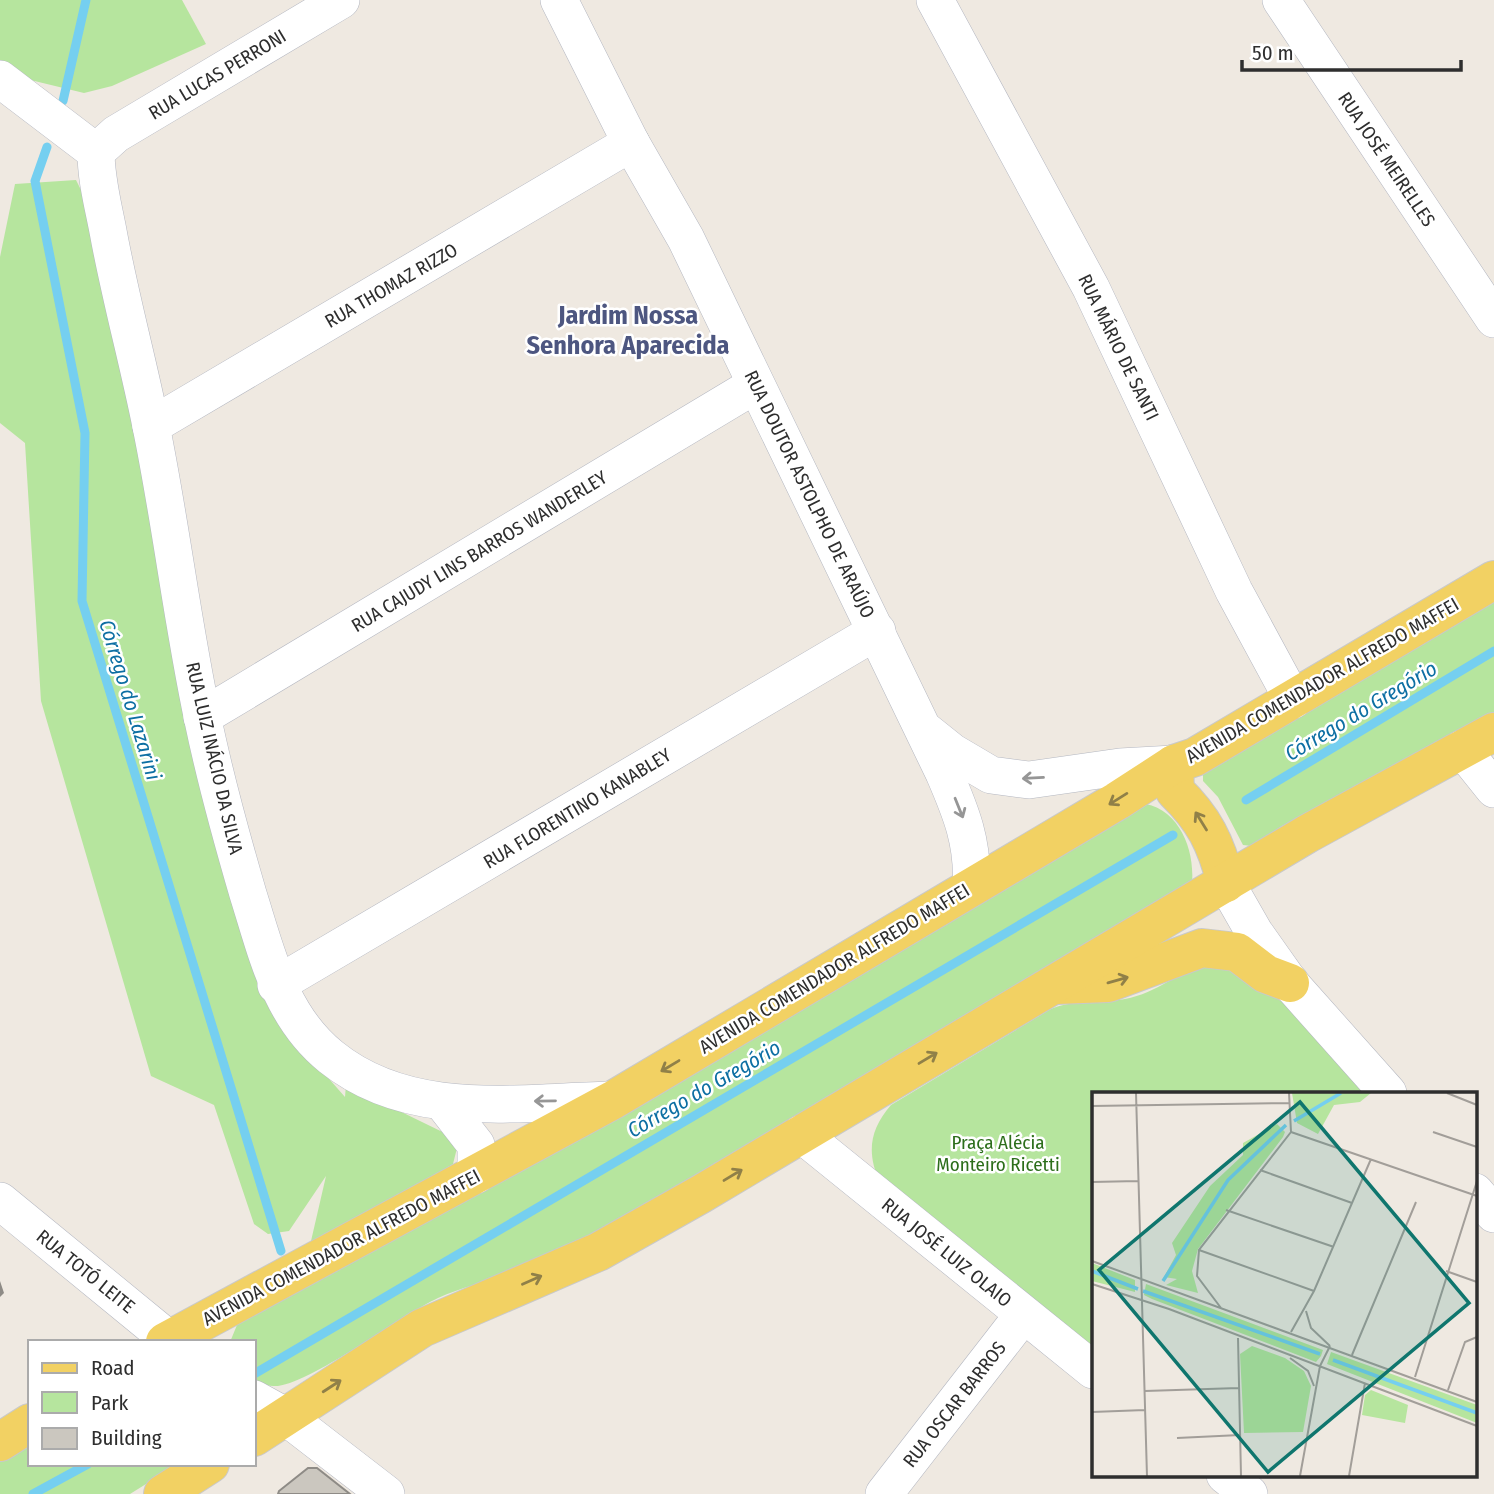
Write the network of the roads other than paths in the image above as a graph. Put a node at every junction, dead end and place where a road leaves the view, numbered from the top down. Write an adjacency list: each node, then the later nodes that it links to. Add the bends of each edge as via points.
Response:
1 (341, 0): 7 (street, RUA LUCAS PERRONI, via 116,134)
2 (559, 0): 6 (street, RUA DOUTOR ASTOLPHO DE ARAÚJO)
3 (935, 0): 13 (street, RUA MÁRIO DE SANTI, via 1091,288 1234,591)
4 (1281, 0): 8 (street, RUA JOSÉ MEIRELLES)
5 (0, 79): 7 (street)
6 (631, 144): 9 (street, RUA DOUTOR ASTOLPHO DE ARAÚJO, via 686,239); 10 (street, RUA THOMAZ RIZZO)
7 (96, 152): 10 (street, RUA LUIZ INÁCIO DA SILVA, via 114,265)
8 (1494, 319)
9 (755, 385): 12 (street, RUA DOUTOR ASTOLPHO DE ARAÚJO); 14 (street, RUA CAJUDY LINS BARROS WANDERLEY)
10 (151, 426): 14 (street, RUA LUIZ INÁCIO DA SILVA)
11 (1494, 580): 13 (main road, AVENIDA COMENDADOR ALFREDO MAFFEI)
12 (877, 631): 15 (street, RUA DOUTOR ASTOLPHO DE ARAÚJO); 22 (street, RUA FLORENTINO KANABLEY)
13 (1293, 699): 17 (main road, AVENIDA COMENDADOR ALFREDO MAFFEI, via 1195,757)
14 (202, 717): 22 (street, RUA LUIZ INÁCIO DA SILVA, via 228,828)
15 (918, 724): 17 (street, one-way to 15, via 1029,780 991,775); 20 (street, RUA DOUTOR ASTOLPHO DE ARAÚJO, one-way to 20, via 969,833)
16 (1478, 740): 18 (street); 19 (main road)
17 (1174, 764): 19 (main road, one-way to 17, via 1220,858 1199,814 1175,790); 20 (main road, AVENIDA COMENDADOR ALFREDO MAFFEI, one-way to 20)
18 (1494, 789)
19 (1226, 883): 21 (street); 23 (main road)
20 (971, 887): 25 (main road, AVENIDA COMENDADOR ALFREDO MAFFEI, one-way to 25)
21 (1290, 983): 23 (main road, one-way to 21, via 1108,983 1202,948 1237,952 1266,974); 24 (street)
22 (276, 985): 26 (street, RUA LUIZ INÁCIO DA SILVA, via 307,1035 334,1059 386,1087)
23 (1051, 985): 27 (main road, one-way to 23)
24 (1387, 1092)
25 (613, 1100): 26 (street, RUA LUIZ INÁCIO DA SILVA, one-way to 26); 28 (main road, AVENIDA COMENDADOR ALFREDO MAFFEI)
26 (444, 1104): 28 (street, via 476,1145)
27 (801, 1134): 32 (street, RUA JOSÉ LUIZ OLAIO); 36 (main road, one-way to 27, via 422,1328 598,1252)
28 (476, 1175): 34 (main road, AVENIDA COMENDADOR ALFREDO MAFFEI)
29 (1476, 1193): 31 (street)
30 (0, 1201): 33 (street, RUA TOTÓ LEITE)
31 (1494, 1214)
32 (1023, 1315): 35 (street, RUA JOSÉ LUIZ OLAIO); 42 (street, RUA OSCAR BARROS)
33 (168, 1340)
34 (171, 1340)
35 (1092, 1369)
36 (262, 1413): 41 (street)
37 (28, 1424): 38 (main road)
38 (0, 1443)
39 (207, 1466): 40 (main road)
40 (163, 1494)
41 (386, 1494)
42 (884, 1494)

